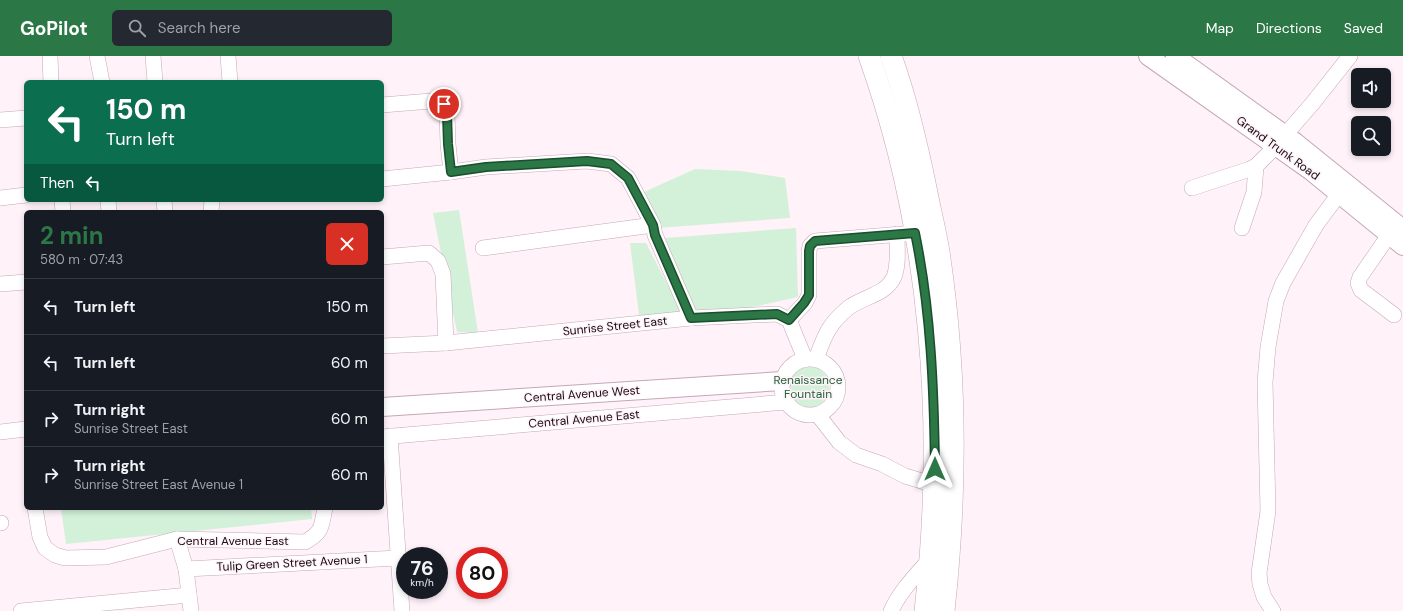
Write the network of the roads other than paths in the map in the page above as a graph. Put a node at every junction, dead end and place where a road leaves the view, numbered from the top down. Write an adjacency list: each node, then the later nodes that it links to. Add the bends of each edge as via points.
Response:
1 (50, 56): 10 (street)
2 (98, 56): 11 (street)
3 (153, 56): 12 (street)
4 (228, 56): 13 (street)
5 (869, 56): 28 (highway, via 900,160)
6 (891, 56): 63 (highway, via 920,156 939,252 948,331 953,483)
7 (1148, 56): 17 (main road, Grand Trunk Road)
8 (1175, 56): 17 (main road, Grand Trunk Road)
9 (1350, 56): 17 (street)
10 (51, 80)
11 (102, 80)
12 (155, 80)
13 (230, 80)
14 (384, 105): 19 (street, via 431,101 444,104)
15 (24, 118): 16 (street)
16 (0, 120)
17 (1280, 140): 18 (street); 22 (main road, Grand Trunk Road); 27 (main road, Grand Trunk Road)
18 (1256, 166): 21 (street); 26 (street, via 1254,192)
19 (451, 172): 20 (street); 25 (street, via 486,167 587,161 611,164 628,178)
20 (384, 179)
21 (1192, 188)
22 (1339, 194): 27 (main road, Grand Trunk Road); 64 (street, via 1316,225 1283,283 1276,301 1268,348 1265,382 1268,511 1259,573 1264,597)
23 (24, 195): 24 (street)
24 (0, 198)
25 (653, 225): 30 (street); 35 (street)
26 (1242, 228)
27 (1396, 232): 29 (main road, Grand Trunk Road); 34 (street, via 1358,283 1361,290)
28 (906, 234): 36 (street, via 813,242 809,251 809,295); 39 (street, via 897,267 887,287 850,307 831,324); 47 (highway, via 927,314)
29 (1403, 246)
30 (483, 248)
31 (384, 257): 37 (street, via 428,253 438,261 443,274)
32 (24, 282): 33 (street)
33 (0, 284)
34 (1394, 315)
35 (691, 318): 36 (street, Sunrise Street East, via 777,314); 37 (street, Sunrise Street East)
36 (789, 320): 39 (street)
37 (446, 343): 38 (street, Sunrise Street East)
38 (384, 346)
39 (811, 359): 40 (street, via 795,363 786,370); 43 (street, via 827,364 838,382 838,394 834,404 825,412)
40 (782, 381): 41 (street, via 781,392); 42 (main road, Central Avenue West)
41 (786, 402): 43 (street, via 793,411 804,415); 46 (street, Central Avenue East)
42 (384, 407)
43 (818, 414): 47 (street, via 839,442 856,455 905,476)
44 (24, 429): 45 (street)
45 (0, 432)
46 (386, 436): 51 (street)
47 (935, 485): 53 (highway)
48 (35, 510): 50 (street, Central Avenue East, via 40,537 45,548 65,558 106,557)
49 (325, 510): 50 (street, Central Avenue East, via 320,532 305,542)
50 (177, 539): 54 (street)
51 (397, 547)
52 (396, 558): 54 (street, Tulip Green Street Avenue 1)
53 (931, 558): 61 (street, via 896,601); 62 (highway)
54 (186, 569): 55 (street)
55 (189, 595): 57 (street); 59 (street)
56 (401, 599): 60 (street)
57 (83, 608): 58 (street)
58 (21, 611)
59 (191, 611)
60 (402, 611)
61 (891, 611)
62 (925, 611)
63 (944, 611)
64 (1272, 611)

